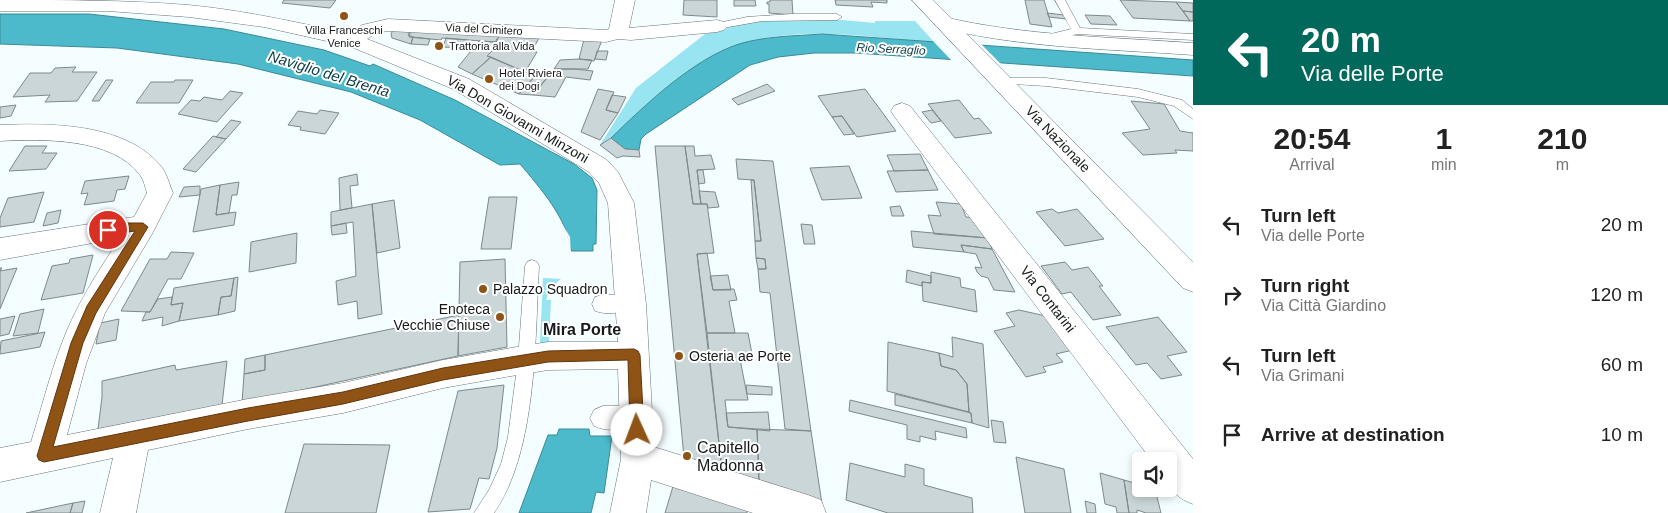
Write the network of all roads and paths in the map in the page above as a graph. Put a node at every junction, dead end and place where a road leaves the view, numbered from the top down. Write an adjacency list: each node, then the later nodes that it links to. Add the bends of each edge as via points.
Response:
1 (625, 0): 9 (street)
2 (922, 0): 7 (street, Via Nazionale)
3 (1060, 0): 8 (lane)
4 (0, 5): 12 (street, Via Don Giovanni Minzoni, via 108,5 189,12 264,21)
5 (837, 17): 6 (lane, Via del Cimitero, via 760,17)
6 (718, 26): 9 (street, Via del Cimitero)
7 (950, 28): 11 (street); 14 (street, Via Nazionale)
8 (1077, 31): 10 (lane); 11 (lane)
9 (618, 33): 12 (street, Via del Cimitero, via 606,36 388,25 375,26 358,34)
10 (1193, 37)
11 (1052, 39): 13 (street)
12 (355, 41): 22 (street, Via Don Giovanni Minzoni, via 461,84 579,153 604,172 622,203)
13 (1193, 49)
14 (999, 79): 16 (lane, via 1138,93 1178,102); 21 (street, Via Nazionale)
15 (902, 111): 28 (street, Via Contarini)
16 (1193, 114)
17 (0, 133): 18 (street, via 82,136 102,141 136,157 156,177 160,193)
18 (143, 227): 19 (street, via 126,227); 25 (street, via 92,310 77,343)
19 (0, 249)
20 (532, 266): 23 (lane)
21 (1193, 280)
22 (634, 355): 23 (street, via 548,356); 26 (street, Via Don Giovanni Minzoni)
23 (526, 360): 24 (street); 30 (lane, via 509,466)
24 (134, 438): 25 (street); 29 (street)
25 (44, 456): 27 (street)
26 (638, 459): 31 (street, Via Don Giovanni Minzoni); 32 (street)
27 (0, 465)
28 (1193, 488)
29 (118, 513)
30 (483, 513)
31 (628, 513)
32 (808, 513)

